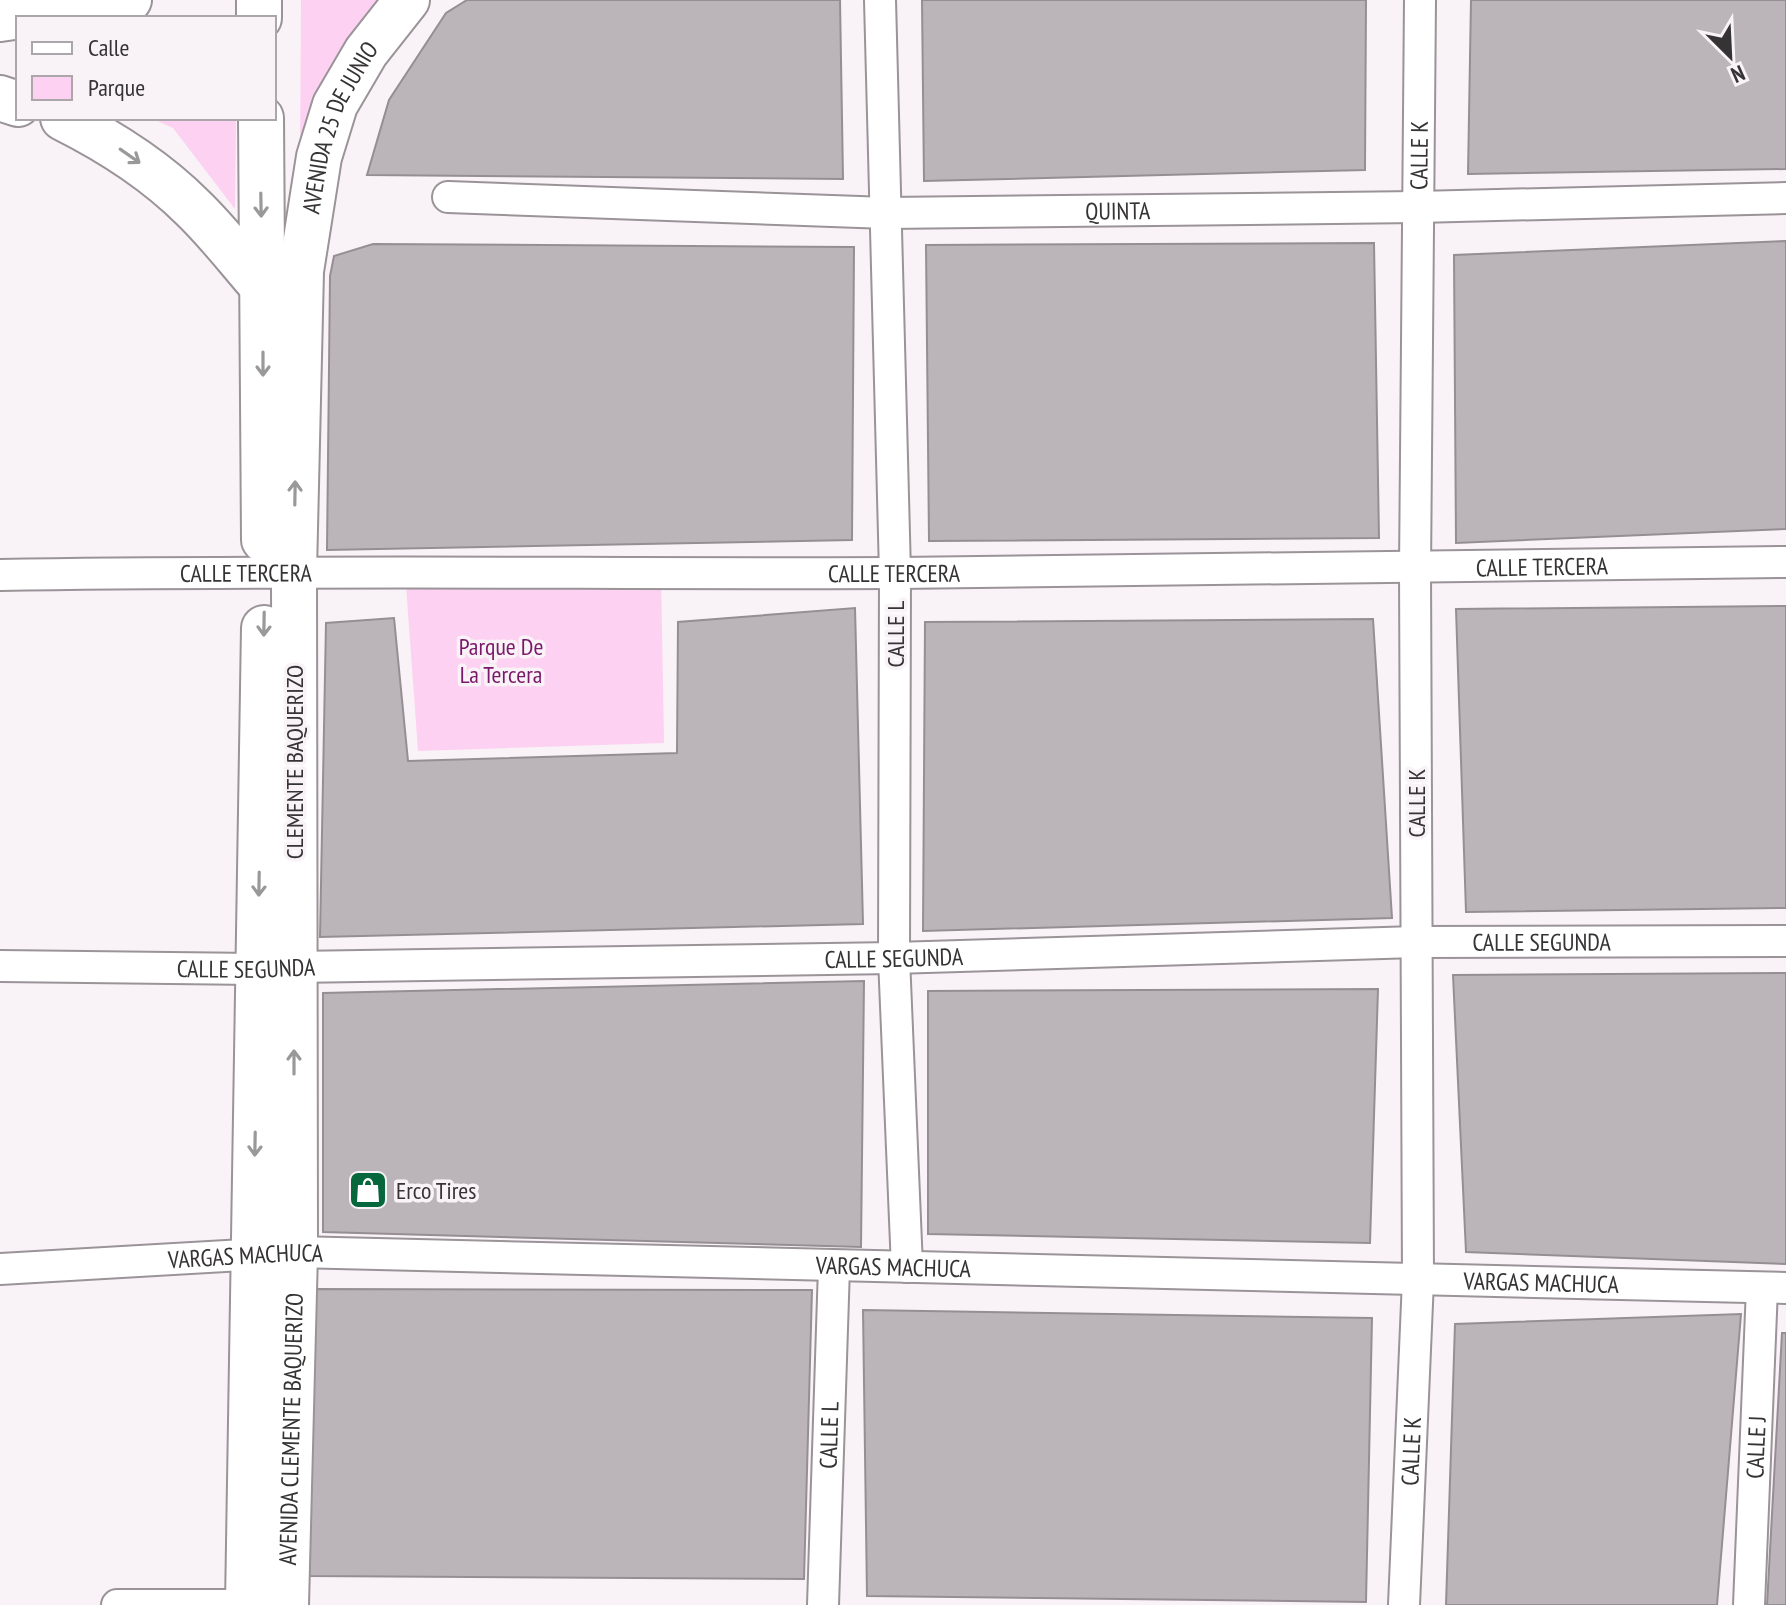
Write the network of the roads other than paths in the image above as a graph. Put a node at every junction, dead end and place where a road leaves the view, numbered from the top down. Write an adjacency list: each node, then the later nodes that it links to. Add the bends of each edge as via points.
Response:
1 (129, 0): 5 (main road)
2 (407, 0): 12 (main road, AVENIDA 25 DE JUNIO, via 366,52 335,105)
3 (880, 0): 11 (street, CALLE L)
4 (1420, 0): 10 (street, CALLE K)
5 (20, 16)
6 (67, 120): 12 (main road, one-way to 12, via 147,169)
7 (261, 123): 12 (main road, one-way to 12)
8 (448, 197): 11 (street, QUINTA)
9 (1786, 198): 10 (street, QUINTA)
10 (1418, 207): 11 (street, QUINTA); 14 (street, CALLE K)
11 (887, 213): 16 (street, CALLE L)
12 (282, 278): 15 (main road, CLEMENTE BAQUERIZO)
13 (1786, 562): 14 (street, CALLE TERCERA)
14 (1415, 570): 16 (street, CALLE TERCERA); 19 (street, CALLE K)
15 (279, 571): 16 (street, CALLE TERCERA); 17 (street, CALLE TERCERA); 22 (main road, CLEMENTE BAQUERIZO)
16 (895, 573): 20 (street, CALLE L)
17 (0, 575)
18 (1786, 941): 19 (street, CALLE SEGUNDA)
19 (1416, 942): 20 (street, CALLE SEGUNDA); 27 (street, CALLE K)
20 (894, 958): 22 (street, CALLE SEGUNDA); 25 (street, CALLE L)
21 (0, 966): 22 (street, CALLE SEGUNDA)
22 (276, 968): 23 (main road, CLEMENTE BAQUERIZO)
23 (274, 1254): 24 (street, VARGAS MACHUCA); 26 (street, VARGAS MACHUCA); 30 (main road); 32 (main road, AVENIDA CLEMENTE BAQUERIZO)
24 (834, 1267): 25 (street, VARGAS MACHUCA); 33 (street, CALLE L)
25 (907, 1267): 27 (street, VARGAS MACHUCA)
26 (0, 1269)
27 (1418, 1280): 28 (street, VARGAS MACHUCA); 34 (street, CALLE K)
28 (1774, 1288): 35 (street, CALLE J)
29 (117, 1605): 30 (street)
30 (248, 1605): 31 (street)
31 (257, 1605)
32 (286, 1605)
33 (823, 1605)
34 (1404, 1605)
35 (1749, 1605)

